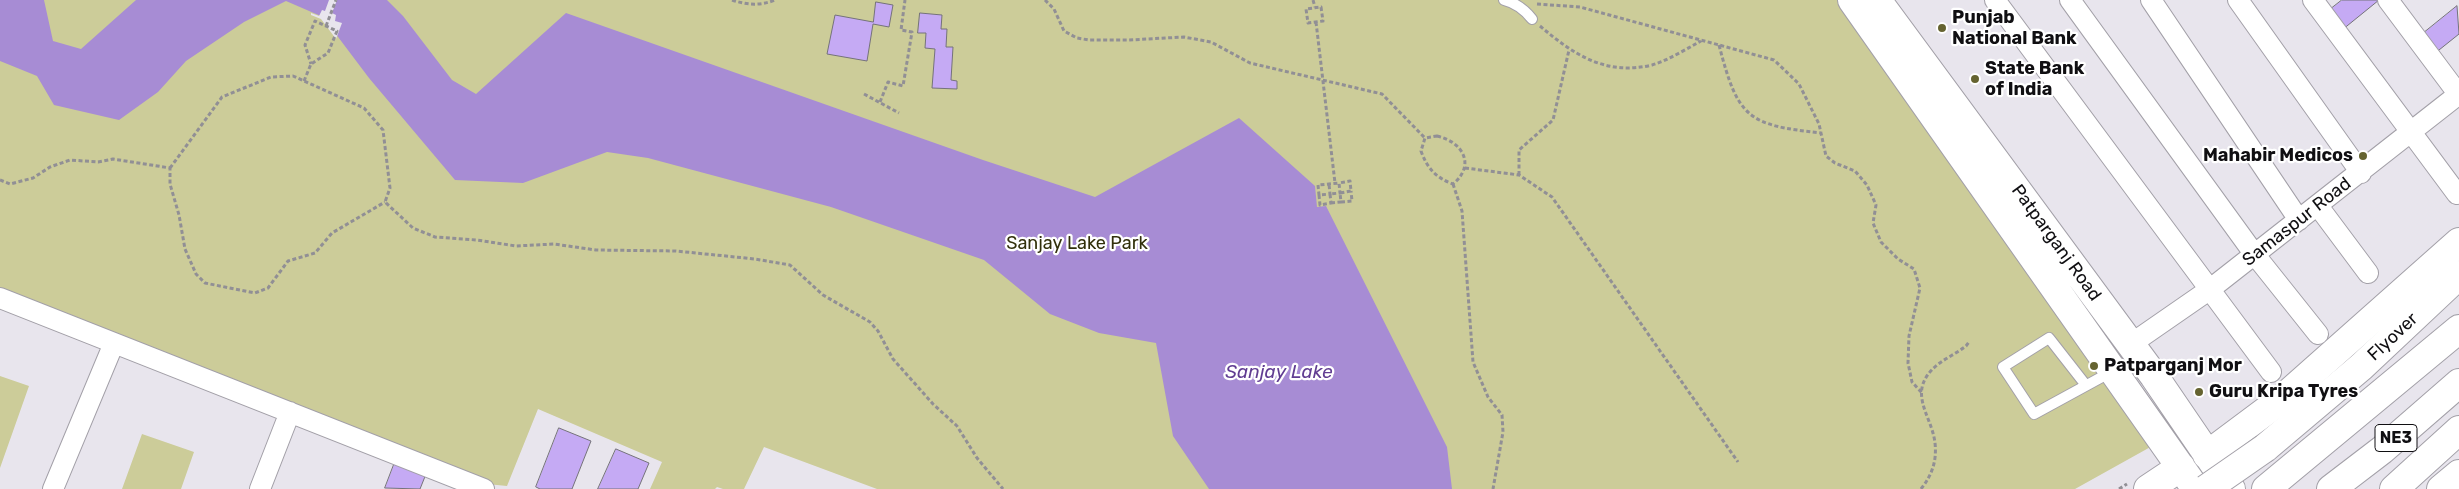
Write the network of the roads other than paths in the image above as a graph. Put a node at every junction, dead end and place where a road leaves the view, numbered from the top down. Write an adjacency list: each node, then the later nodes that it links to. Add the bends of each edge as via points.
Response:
1 (1852, 0): 26 (main road, Patparganj Road)
2 (1877, 0): 25 (main road, Patparganj Road)
3 (1995, 0): 20 (street)
4 (2070, 0): 17 (street)
5 (2151, 0): 16 (street)
6 (2238, 0): 13 (street)
7 (2313, 0): 12 (street)
8 (2388, 0): 11 (street)
9 (1508, 1): 10 (lane, via 1524,9)
10 (1532, 19)
11 (2459, 94): 12 (street, Samaspur Road)
12 (2412, 132): 13 (street, Samaspur Road); 14 (street)
13 (2361, 173): 15 (street, Samaspur Road)
14 (2457, 194)
15 (2318, 206): 16 (street, Samaspur Road); 19 (street)
16 (2299, 220): 17 (street, Samaspur Road)
17 (2255, 255): 20 (street, Samaspur Road); 23 (street)
18 (2455, 256): 32 (main road, via 2282,399); 40 (main road, Flyover, bridge, via 2361,367 2265,448)
19 (2368, 272)
20 (2209, 290): 25 (street, Samaspur Road); 27 (street)
21 (0, 298): 24 (street)
22 (2459, 329): 42 (main road, NE3)
23 (2318, 334)
24 (114, 343): 30 (street); 36 (street)
25 (2131, 344): 32 (main road, Patparganj Road)
26 (2114, 371): 29 (lane); 33 (main road, Patparganj Road)
27 (2271, 372)
28 (2459, 383): 43 (main road, NE3)
29 (2085, 384): 29 (lane, via 2034,414 2003,367 2049,338)
30 (290, 412): 35 (street); 37 (street)
31 (2459, 430): 44 (main road)
32 (2207, 456): 41 (main road, Patparganj Road)
33 (2181, 467): 38 (main road); 39 (main road, Patparganj Road)
34 (2459, 474): 45 (main road)
35 (472, 487)
36 (53, 489)
37 (260, 489)
38 (2148, 489)
39 (2196, 489)
40 (2206, 489)
41 (2231, 489)
42 (2266, 489)
43 (2331, 489)
44 (2394, 489)
45 (2441, 489)

